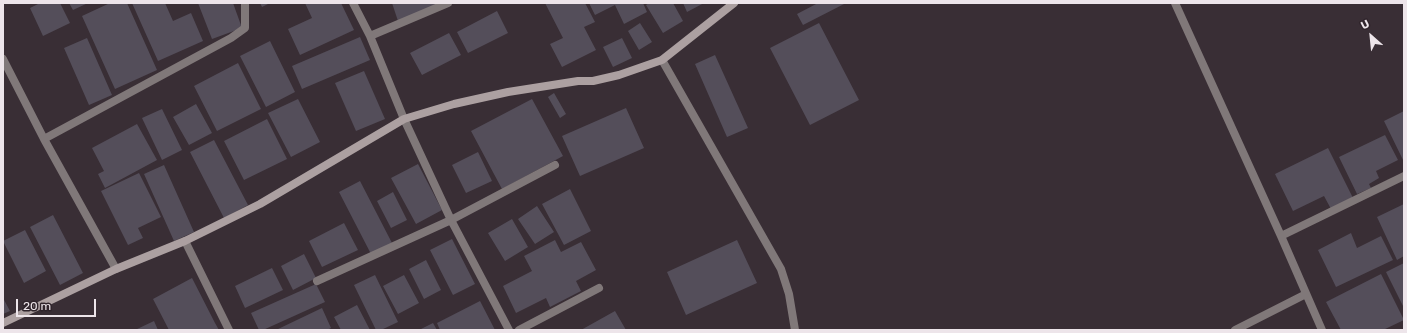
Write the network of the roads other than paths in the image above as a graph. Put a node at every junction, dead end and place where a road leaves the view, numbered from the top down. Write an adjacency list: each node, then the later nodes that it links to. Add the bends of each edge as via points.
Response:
1 (245, 3): 10 (street, via 245,28 231,38)
2 (353, 3): 6 (street)
3 (448, 3): 6 (street)
4 (734, 3): 8 (street)
5 (1175, 3): 14 (street)
6 (370, 36): 9 (street)
7 (3, 59): 10 (street)
8 (662, 60): 9 (street, via 608,78 508,92); 24 (street, via 782,269)
9 (404, 119): 13 (street); 15 (street, via 260,204)
10 (44, 139): 16 (street)
11 (555, 165): 13 (street)
12 (1404, 176): 14 (street)
13 (451, 220): 17 (street); 22 (street)
14 (1281, 236): 19 (street)
15 (184, 242): 16 (street); 21 (street)
16 (116, 269): 20 (street)
17 (317, 281)
18 (599, 288): 23 (street)
19 (1306, 294): 25 (street); 26 (street)
20 (3, 323)
21 (229, 330)
22 (509, 330)
23 (519, 330)
24 (795, 330)
25 (1235, 330)
26 (1322, 330)

